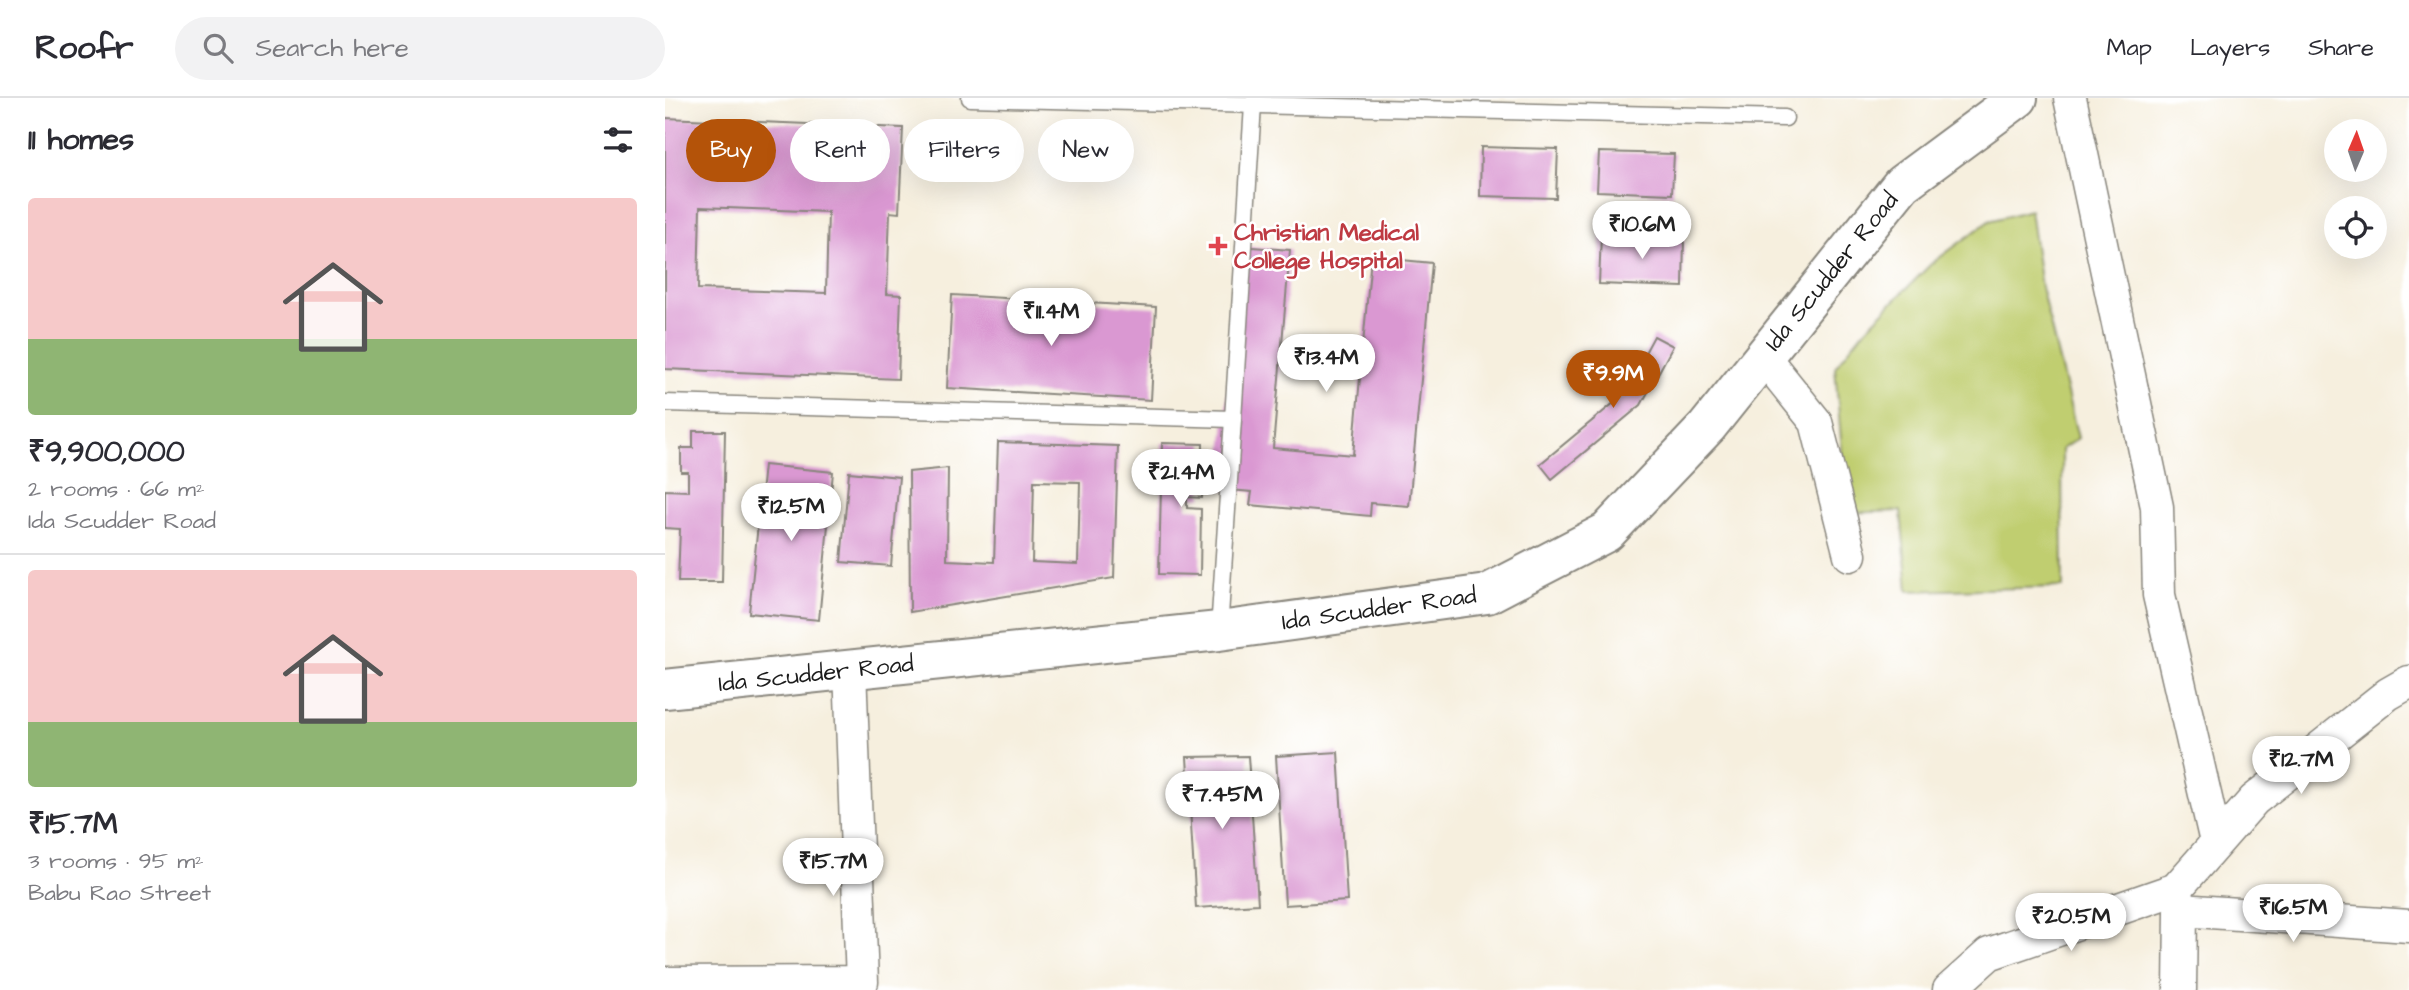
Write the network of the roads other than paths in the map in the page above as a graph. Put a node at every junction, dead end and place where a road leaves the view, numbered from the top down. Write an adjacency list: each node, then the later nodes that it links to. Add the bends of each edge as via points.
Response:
1 (970, 98): 2 (lane)
2 (997, 98): 5 (lane)
3 (2018, 98): 7 (main road, Ida Scudder Road, via 1902,184)
4 (2070, 98): 15 (street, via 2157,507 2159,595)
5 (1253, 105): 6 (lane); 9 (lane)
6 (1785, 118)
7 (1763, 356): 10 (street, via 1816,422); 11 (main road, Ida Scudder Road, via 1707,427 1607,532 1486,594)
8 (665, 402): 9 (lane)
9 (1233, 419): 11 (lane)
10 (1850, 555)
11 (1220, 631): 12 (main road, Ida Scudder Road)
12 (851, 669): 14 (main road, Ida Scudder Road); 19 (street)
13 (2409, 682): 15 (street, via 2254,800)
14 (665, 689)
15 (2216, 842): 16 (street)
16 (2178, 899): 17 (street); 20 (street, via 1989,954); 21 (street)
17 (2409, 926)
18 (665, 984): 19 (street)
19 (862, 986)
20 (1949, 990)
21 (2180, 990)

